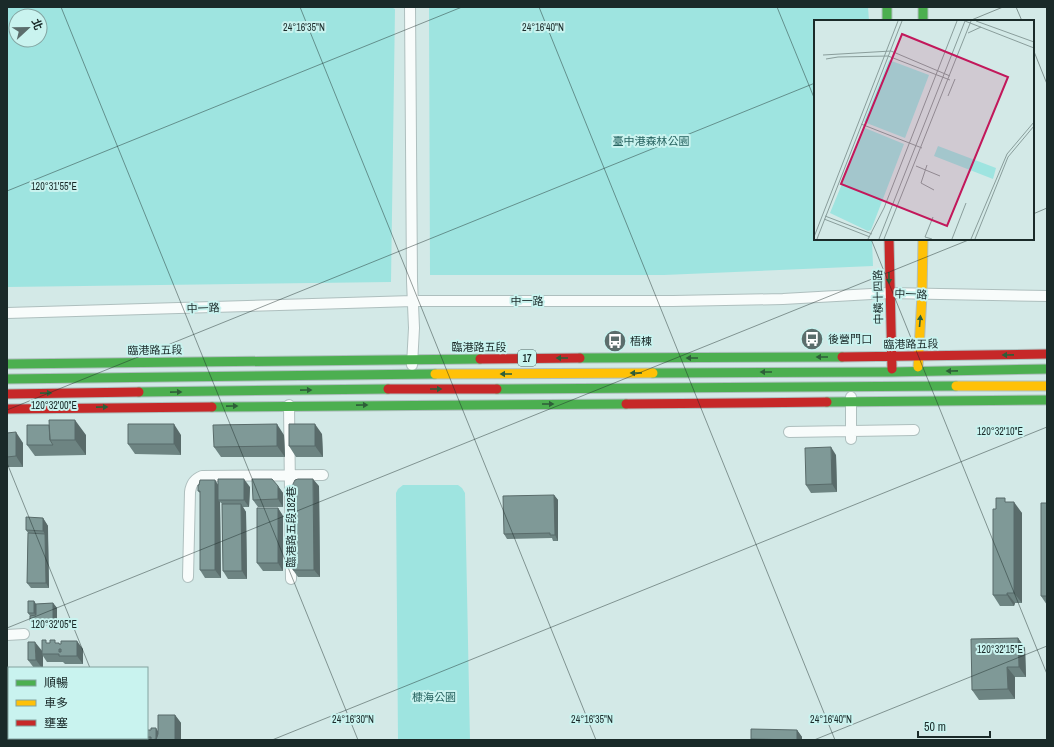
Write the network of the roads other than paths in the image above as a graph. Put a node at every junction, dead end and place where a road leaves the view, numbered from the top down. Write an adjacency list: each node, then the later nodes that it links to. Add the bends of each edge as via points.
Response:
1 (410, 7): 11 (street)
2 (887, 7): 4 (main road)
3 (923, 7): 5 (main road)
4 (887, 20)
5 (923, 20)
6 (889, 240): 8 (main road, 中橫十四路, one-way to 8)
7 (923, 240): 9 (main road)
8 (889, 294): 9 (street, 中一路); 11 (street, 中一路, via 673,301); 16 (main road, 中橫十四路)
9 (922, 295): 10 (street, 中一路); 14 (main road, one-way to 9)
10 (1047, 296)
11 (413, 302): 12 (street, 中一路); 17 (street)
12 (7, 313)
13 (1047, 354): 14 (main road, 臨港路五段 / 17, one-way to 14)
14 (918, 356): 16 (main road, 臨港路五段 / 17); 22 (main road)
15 (850, 357): 16 (main road, 臨港路五段 / 17); 17 (main road, 臨港路五段 / 17, one-way to 17); 20 (street)
16 (892, 357): 21 (main road, 中橫十四路)
17 (412, 359): 18 (main road, 臨港路五段 / 17); 23 (street)
18 (7, 364)
19 (1047, 369): 22 (main road, 17, one-way to 22)
20 (851, 372): 21 (main road, 17); 23 (main road, 17, one-way to 23); 26 (street)
21 (892, 372): 22 (main road, 17); 27 (main road, 中橫十四路)
22 (918, 372): 28 (main road)
23 (412, 374): 24 (main road, 17); 29 (street)
24 (7, 379)
25 (1047, 386): 28 (main road)
26 (851, 387): 27 (main road); 29 (main road, one-way to 26); 32 (street)
27 (892, 387): 28 (main road); 33 (main road, 中橫十四路)
28 (918, 387): 34 (main road)
29 (413, 389): 30 (main road, one-way to 29); 35 (street)
30 (7, 394)
31 (1047, 400): 34 (main road)
32 (851, 402): 33 (main road); 35 (main road, one-way to 32); 40 (street)
33 (892, 402): 34 (main road)
34 (917, 402)
35 (413, 404): 36 (main road, one-way to 35)
36 (289, 406): 37 (main road, one-way to 36); 41 (street, 臨港路五段182巷)
37 (7, 409)
38 (914, 430): 40 (street)
39 (790, 432): 40 (street)
40 (851, 435)
41 (290, 476): 42 (street, 臨港路五段182巷); 43 (street, 臨港路五段182巷, via 202,476 195,480 190,487); 44 (street, 臨港路五段182巷)
42 (323, 476)
43 (188, 577)
44 (291, 579)
45 (24, 634): 46 (street)
46 (7, 635)

